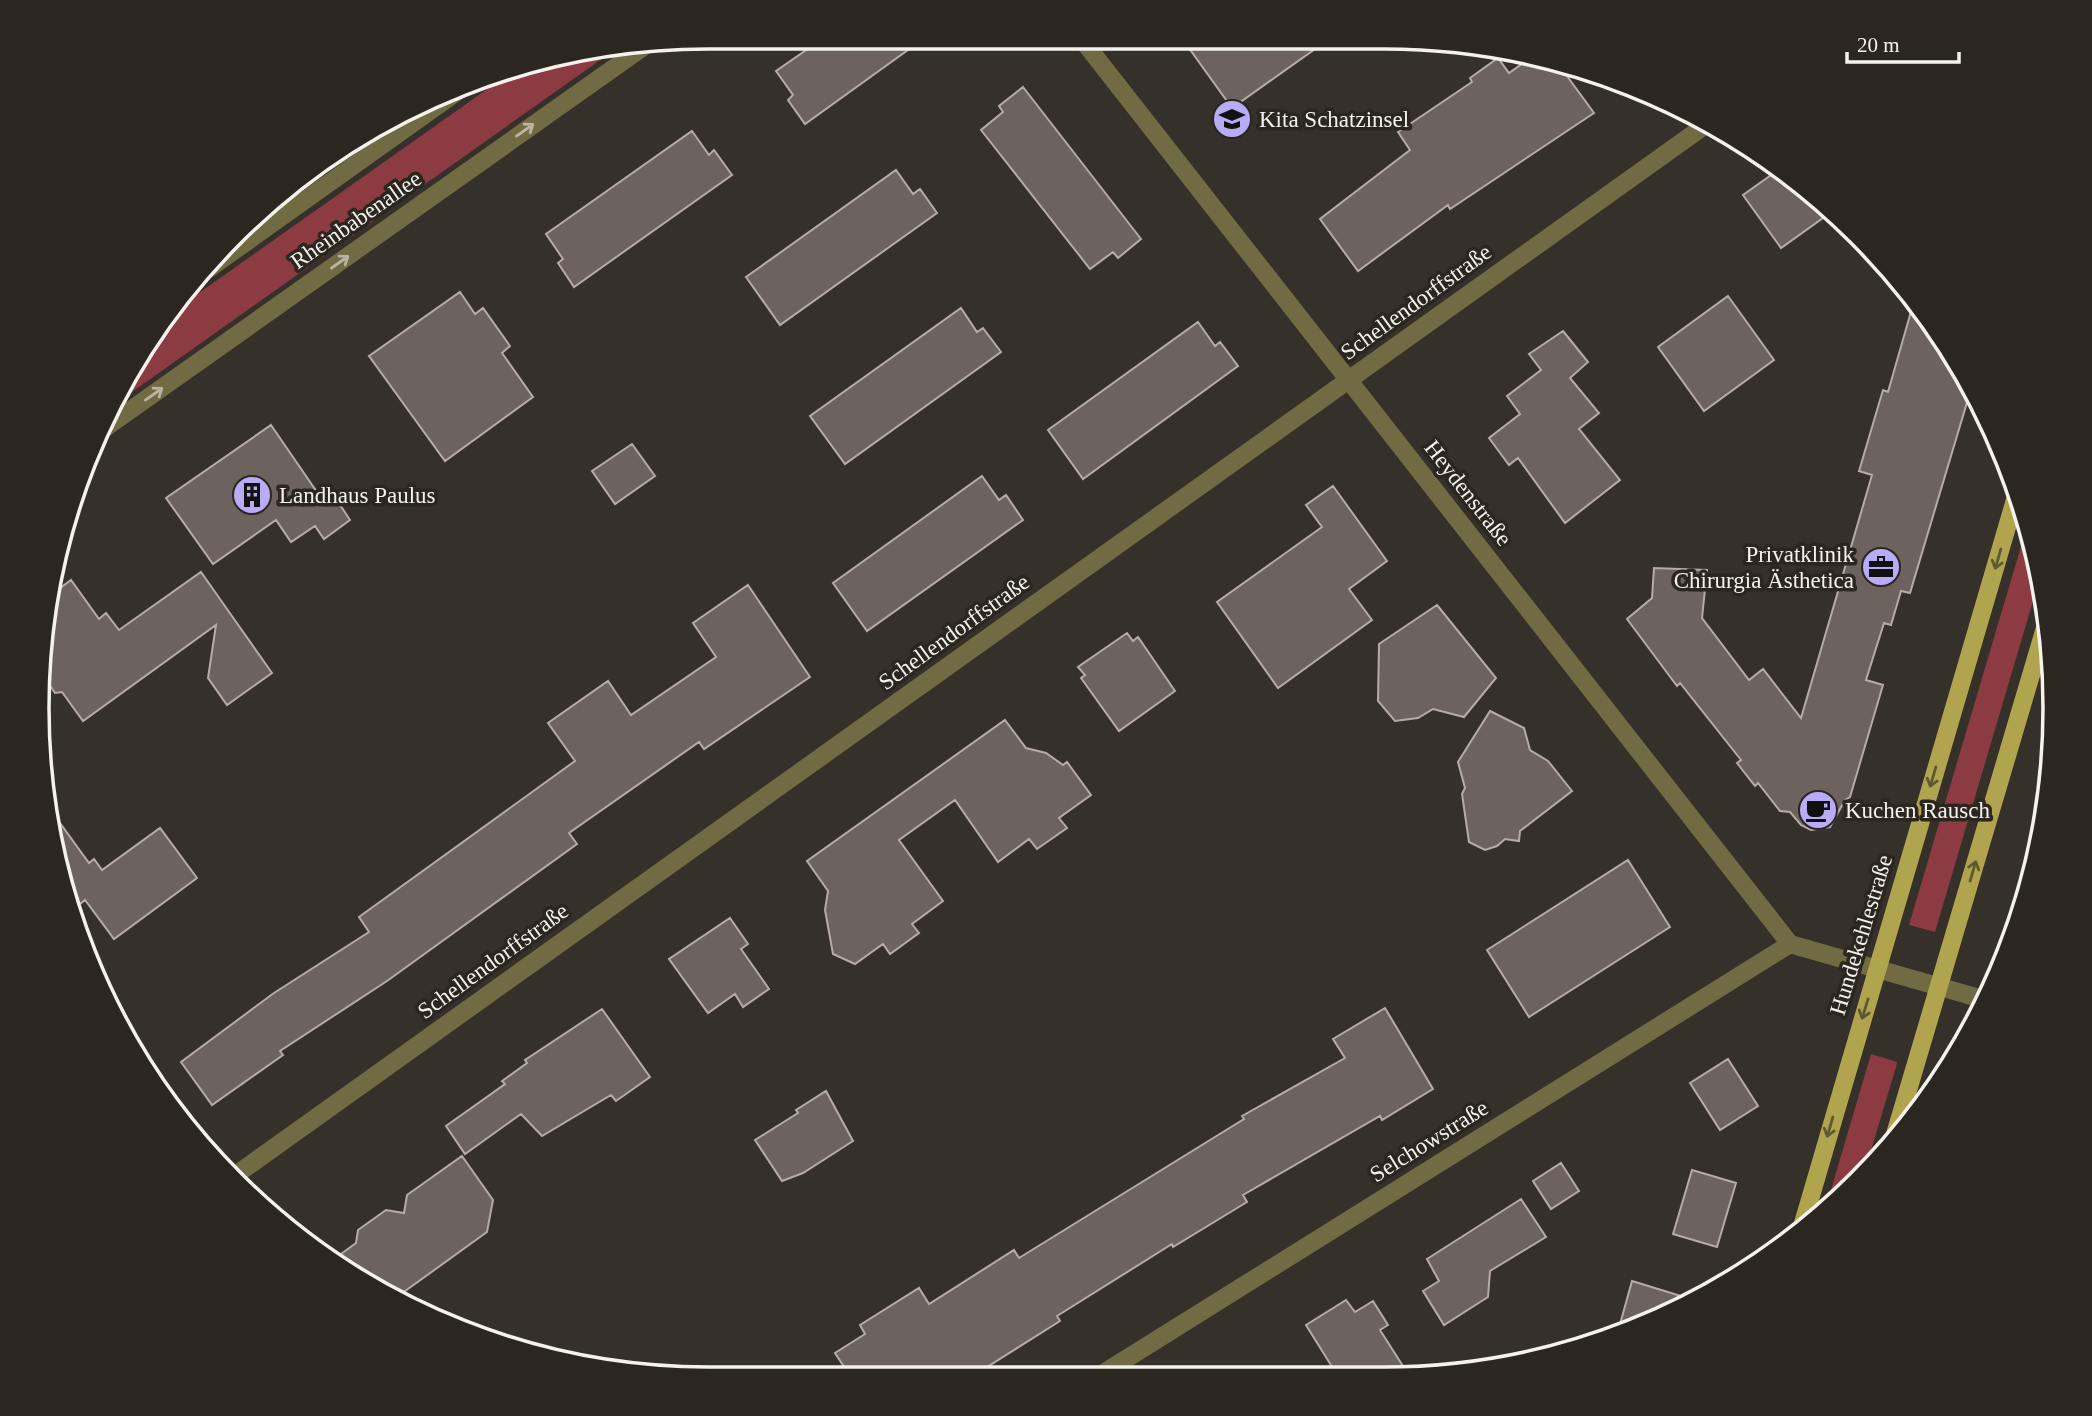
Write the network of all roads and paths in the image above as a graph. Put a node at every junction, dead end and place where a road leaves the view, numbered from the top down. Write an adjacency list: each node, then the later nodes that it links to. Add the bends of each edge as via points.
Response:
1 (1089, 49): 6 (street, Heydenstraße)
2 (634, 54): 7 (street, Rheinbabenallee, one-way to 2)
3 (430, 111): 5 (street, Rheinbabenallee)
4 (1699, 129): 6 (street, Schellendorffstraße)
5 (233, 251)
6 (1349, 380): 10 (street, Heydenstraße); 15 (street, Schellendorffstraße)
7 (115, 421)
8 (2012, 510): 11 (main road, Hundekehlestraße, one-way to 11)
9 (2040, 645): 12 (main road, one-way to 9)
10 (1790, 944): 11 (street); 17 (street, Selchowstraße)
11 (1877, 969): 12 (street); 16 (main road, Hundekehlestraße, one-way to 16)
12 (1938, 987): 13 (street); 14 (main road)
13 (1976, 997)
14 (1900, 1118)
15 (240, 1172)
16 (1806, 1214)
17 (1113, 1367)

